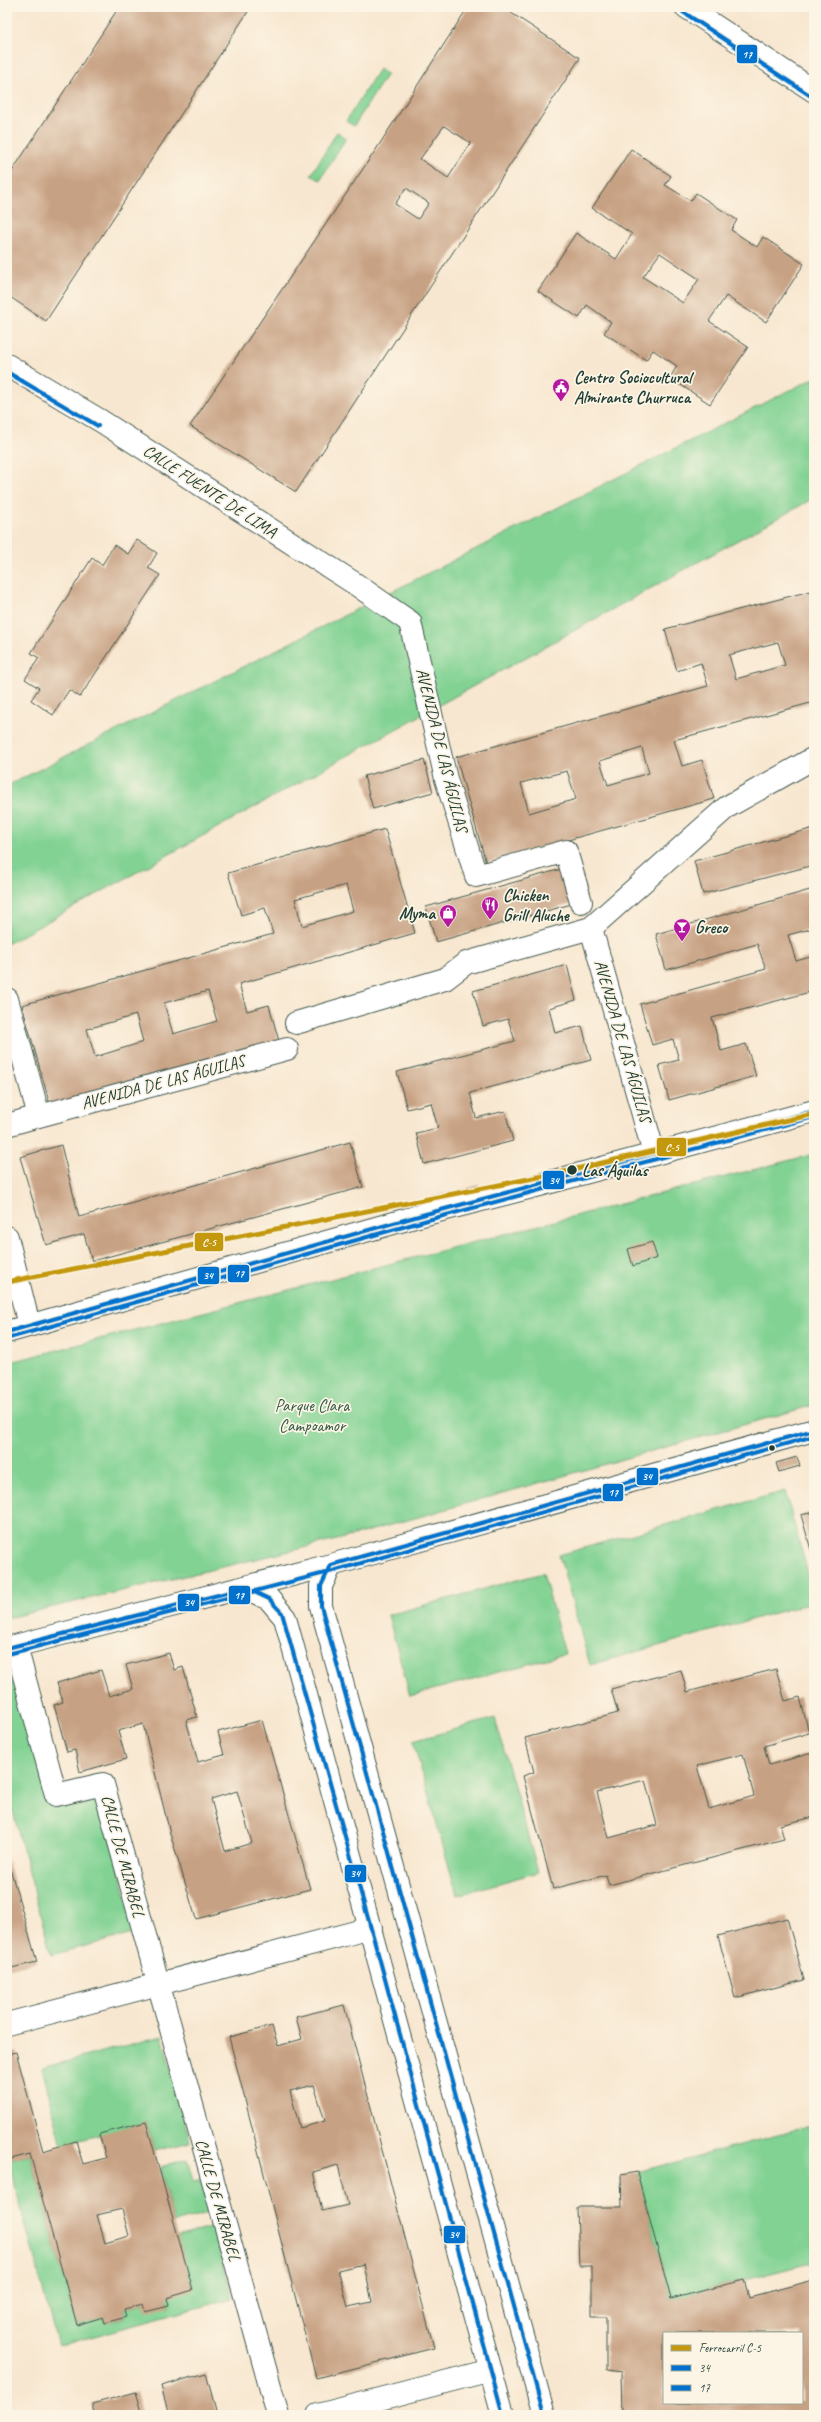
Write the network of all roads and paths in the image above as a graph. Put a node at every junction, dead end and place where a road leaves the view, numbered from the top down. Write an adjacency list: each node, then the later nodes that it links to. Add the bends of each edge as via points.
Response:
1 (686, 7): 2 (street)
2 (814, 91)
3 (7, 365): 4 (street, CALLE FUENTE DE LIMA, via 108,426 354,583)
4 (410, 622): 6 (street, AVENIDA DE LAS ÁGUILAS, via 446,779 476,876 566,851)
5 (814, 758): 7 (street, via 727,807)
6 (581, 902)
7 (591, 928): 9 (street, via 466,963 445,979); 14 (street, AVENIDA DE LAS ÁGUILAS)
8 (7, 999): 12 (street)
9 (296, 1023)
10 (288, 1048): 12 (street, AVENIDA DE LAS ÁGUILAS)
11 (814, 1111): 14 (street)
12 (39, 1116): 13 (street, AVENIDA DE LAS ÁGUILAS)
13 (7, 1126)
14 (654, 1154): 16 (street, via 422,1215)
15 (7, 1237): 16 (street)
16 (29, 1324): 17 (street)
17 (7, 1332)
18 (814, 1430): 19 (street)
19 (331, 1565): 20 (street); 29 (street, via 320,1586 320,1606)
20 (246, 1588): 21 (street); 22 (street, via 269,1599 285,1618)
21 (12, 1647): 23 (street, CALLE DE MIRABEL, via 56,1795 103,1784)
22 (371, 1928): 23 (street); 25 (street)
23 (158, 1984): 24 (street); 26 (street, CALLE DE MIRABEL)
24 (7, 2024)
25 (491, 2370): 27 (street); 28 (street)
26 (278, 2415)
27 (318, 2415)
28 (503, 2415)
29 (544, 2415)

